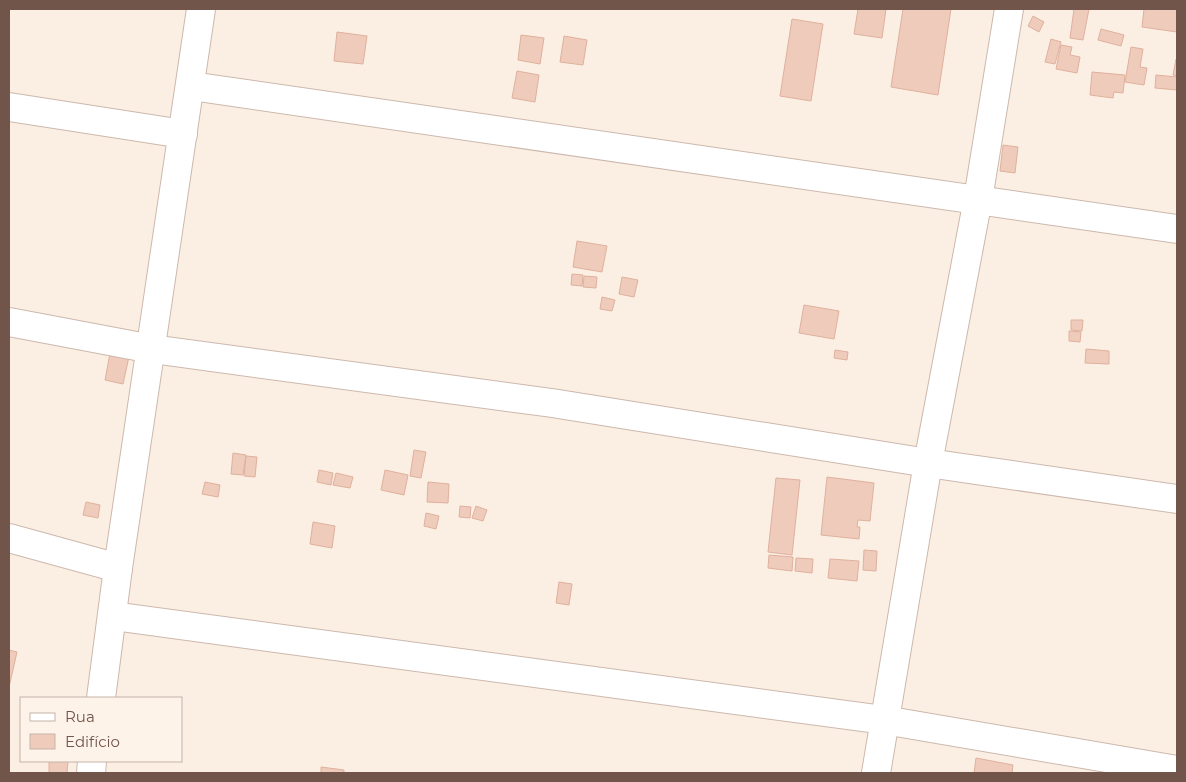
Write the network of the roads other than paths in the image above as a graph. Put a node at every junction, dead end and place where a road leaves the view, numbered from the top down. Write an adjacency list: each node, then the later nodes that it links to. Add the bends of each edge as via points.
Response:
1 (201, 9): 3 (street)
2 (1009, 9): 6 (street)
3 (191, 86): 5 (street); 6 (street)
4 (9, 107): 5 (street)
5 (184, 134): 9 (street)
6 (978, 199): 7 (street); 10 (street)
7 (1177, 229)
8 (9, 322): 9 (street)
9 (152, 349): 10 (street, via 552,403); 13 (street)
10 (928, 463): 11 (street); 16 (street)
11 (1177, 499)
12 (9, 538): 13 (street)
13 (118, 568): 14 (street)
14 (113, 616): 15 (street); 16 (street)
15 (101, 697)
16 (884, 720): 17 (street); 18 (street)
17 (1177, 770)
18 (876, 773)

